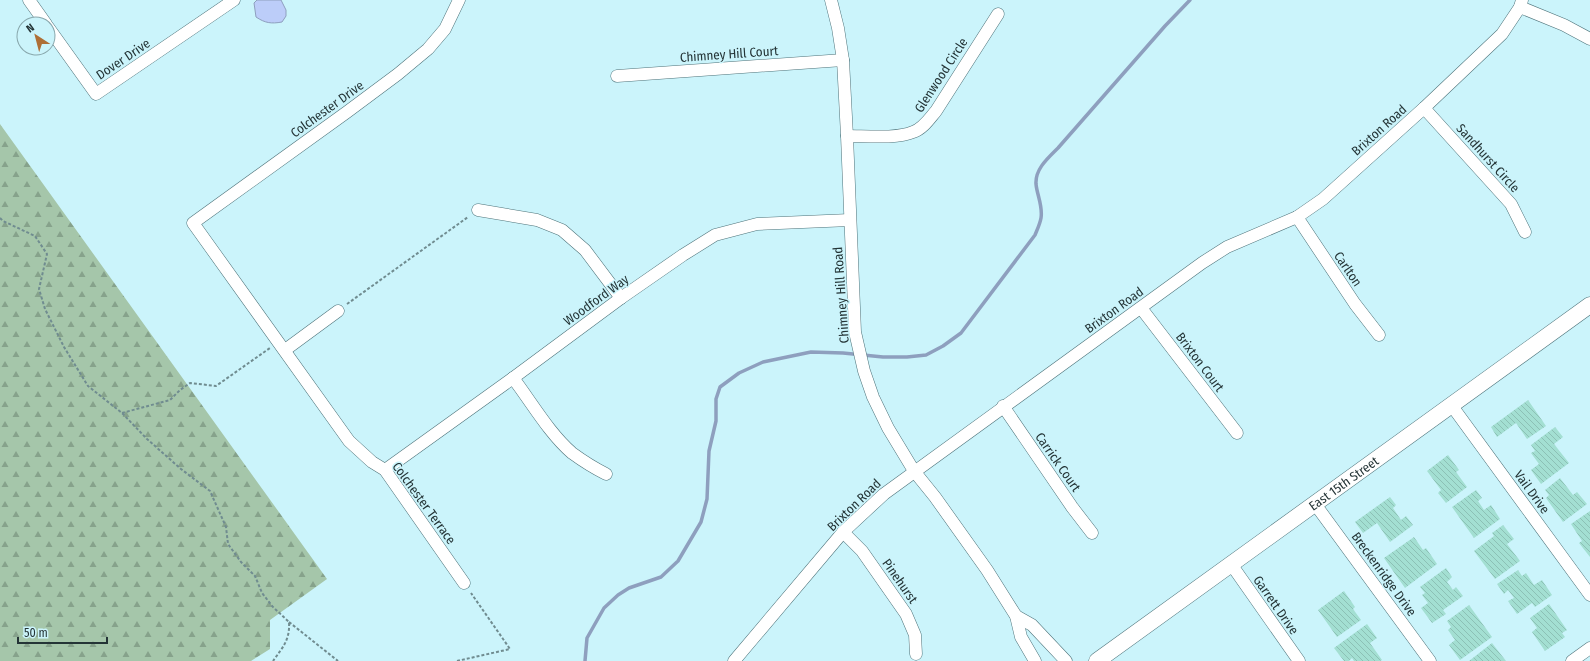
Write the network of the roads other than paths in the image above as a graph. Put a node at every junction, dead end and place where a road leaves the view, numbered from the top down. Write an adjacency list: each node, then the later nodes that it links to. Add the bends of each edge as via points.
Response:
1 (29, 0): 7 (street)
2 (234, 0): 8 (street, Dover Drive, via 96,94)
3 (459, 0): 17 (street, Colchester Drive, via 445,29 398,74)
4 (831, 0): 10 (street, Chimney Hill Road)
5 (1521, 3): 9 (street); 12 (street, Brixton Road, via 1502,34)
6 (998, 14): 13 (street, Glenwood Circle, via 925,124 914,132 892,136)
7 (40, 16)
8 (56, 38)
9 (1590, 39)
10 (843, 60): 11 (street, Chimney Hill Court); 13 (street, Chimney Hill Road)
11 (617, 76)
12 (1424, 108): 15 (street, Brixton Road, via 1323,199); 18 (street, Sandhurst Circle, via 1511,204)
13 (847, 136): 16 (street, Chimney Hill Road)
14 (478, 210): 19 (street, via 537,220 562,230 585,250)
15 (1297, 217): 21 (street, Brixton Road, via 1227,247); 23 (street, Carlton)
16 (850, 220): 19 (street, Woodford Way, via 757,224 715,235); 30 (street, Chimney Hill Road, via 855,332 864,371 888,428)
17 (192, 223): 24 (street, Colchester Terrace)
18 (1524, 232)
19 (621, 298): 25 (street, Woodford Way)
20 (1590, 305): 27 (main road, East 15th Street)
21 (1141, 308): 26 (street, Brixton Road); 28 (street, Brixton Court)
22 (338, 311): 24 (street)
23 (1379, 335)
24 (282, 346): 29 (street, Colchester Terrace, via 349,441)
25 (514, 378): 29 (street, Woodford Way); 31 (street, via 551,430 572,452)
26 (1003, 406): 30 (street, Brixton Road); 34 (street, Carrick Court)
27 (1452, 406): 32 (main road, East 15th Street); 37 (street, Vail Drive)
28 (1237, 433)
29 (385, 470): 36 (street, Colchester Terrace)
30 (914, 471): 33 (street, Brixton Road, via 884,494); 38 (street, Chimney Hill Road, via 987,570)
31 (606, 474)
32 (1315, 504): 35 (main road, East 15th Street); 46 (street, Breckenridge Drive)
33 (843, 532): 40 (street, Pinehurst, via 862,551 906,614 915,635); 41 (street, Brixton Road)
34 (1092, 533)
35 (1231, 564): 44 (main road, East 15th Street); 45 (street, Garrett Drive)
36 (464, 583)
37 (1590, 595)
38 (1016, 616): 42 (street, via 1021,637); 43 (street, via 1032,625)
39 (1590, 648): 47 (street)
40 (916, 654)
41 (734, 661)
42 (1035, 661)
43 (1066, 661)
44 (1097, 661)
45 (1300, 661)
46 (1430, 661)
47 (1572, 661)

